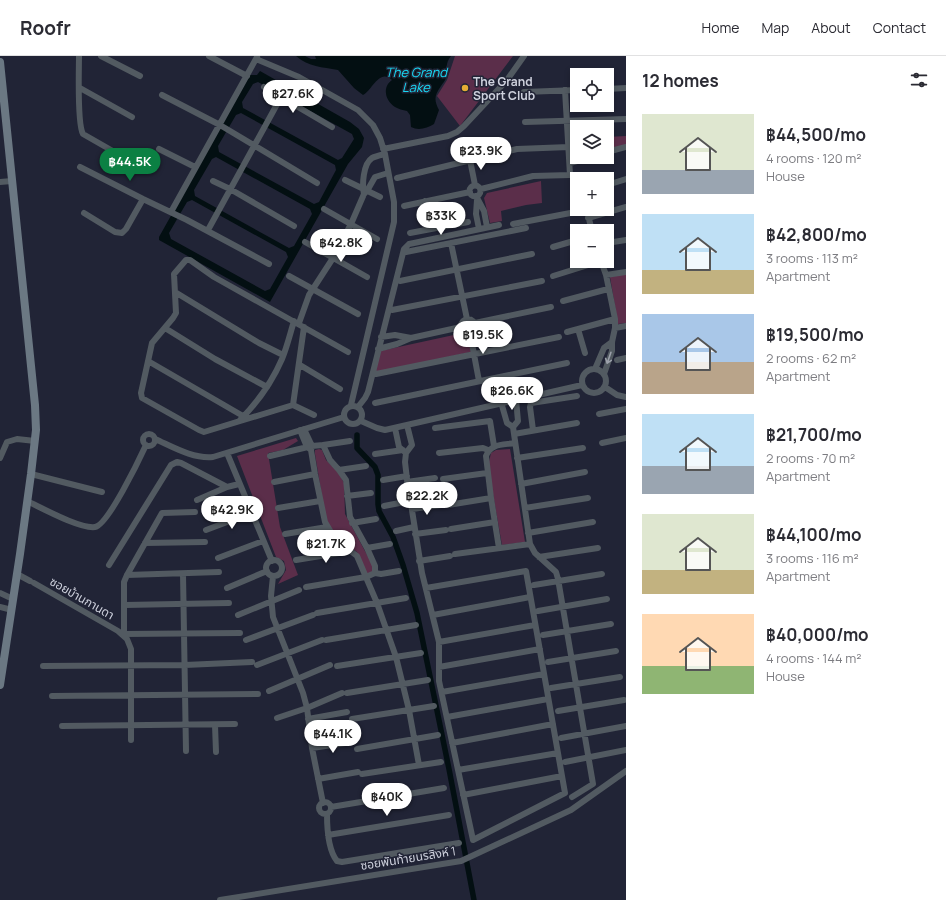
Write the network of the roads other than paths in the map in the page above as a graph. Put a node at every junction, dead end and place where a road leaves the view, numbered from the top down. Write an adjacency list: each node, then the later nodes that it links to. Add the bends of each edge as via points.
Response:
1 (79, 56): 11 (street)
2 (101, 56): 8 (street)
3 (209, 56): 9 (street)
4 (524, 56): 30 (street, via 507,80 456,132)
5 (257, 58): 9 (street); 30 (street, via 299,77 358,110 374,125)
6 (0, 62): 7 (street)
7 (0, 67): 41 (street)
8 (140, 76)
9 (247, 76): 23 (street)
10 (264, 87): 18 (street)
11 (80, 88): 19 (street); 31 (street, via 81,131)
12 (626, 88): 13 (street)
13 (614, 89)
14 (565, 90): 15 (street); 16 (street); 21 (street)
15 (570, 90)
16 (524, 92)
17 (162, 95): 23 (street)
18 (281, 97): 24 (street); 25 (street)
19 (132, 117)
20 (626, 119): 21 (street)
21 (567, 121): 22 (street); 26 (street)
22 (525, 122)
23 (220, 126): 25 (street); 36 (street)
24 (332, 127)
25 (254, 146): 44 (street); 47 (street)
26 (569, 147): 32 (street, via 519,148); 33 (street)
27 (626, 147): 29 (street)
28 (159, 149): 36 (street)
29 (614, 150)
30 (384, 152): 37 (street); 49 (street, via 368,162)
31 (125, 158)
32 (470, 160): 38 (street); 46 (street)
33 (570, 163)
34 (570, 164): 48 (street, via 569,176 533,176)
35 (80, 167): 53 (street)
36 (195, 168): 58 (street)
37 (388, 173): 49 (street, via 375,177); 142 (street, via 394,202 394,222)
38 (397, 178)
39 (626, 179): 45 (street)
40 (345, 180): 49 (street)
41 (12, 181): 43 (street); 159 (street, via 35,410)
42 (213, 181): 47 (street)
43 (0, 182)
44 (317, 183)
45 (614, 183)
46 (474, 185): 48 (street); 50 (street, via 471,186)
47 (230, 189): 67 (street); 72 (street)
48 (480, 189): 52 (street)
49 (364, 191): 51 (street); 63 (street)
50 (470, 192): 52 (street); 54 (street)
51 (380, 197)
52 (477, 198): 68 (street, via 484,211); 71 (street, via 476,214)
53 (144, 200): 58 (street); 59 (street, via 122,233 115,232)
54 (425, 202): 55 (street); 70 (street)
55 (404, 206)
56 (626, 207): 61 (street)
57 (324, 209): 63 (street)
58 (171, 212): 72 (street)
59 (84, 213)
60 (570, 213): 64 (street)
61 (588, 218): 65 (street)
62 (468, 222): 70 (street)
63 (351, 224): 74 (street); 83 (street)
64 (513, 224)
65 (590, 224)
66 (499, 225): 68 (street)
67 (294, 226)
68 (488, 228): 71 (street)
69 (526, 228): 79 (street)
70 (431, 229): 73 (street)
71 (479, 229): 114 (street, via 406,247)
72 (208, 230): 84 (street)
73 (410, 233)
74 (377, 239)
75 (626, 240): 78 (street)
76 (305, 242): 83 (street)
77 (570, 242): 80 (street)
78 (614, 242)
79 (451, 243): 81 (street); 87 (street)
80 (553, 247)
81 (406, 252)
82 (532, 254): 87 (street)
83 (333, 258): 92 (street); 95 (street)
84 (269, 264)
85 (579, 268): 91 (street)
86 (604, 268): 89 (street)
87 (457, 269): 93 (street); 98 (street)
88 (626, 272): 89 (street)
89 (606, 275): 96 (street)
90 (289, 276): 95 (street)
91 (553, 276)
92 (367, 277)
93 (400, 281)
94 (542, 281): 98 (street)
95 (313, 289): 102 (street); 105 (street)
96 (608, 289): 99 (street); 104 (street)
97 (174, 292): 105 (street, via 175,271 186,260 190,260 214,277); 109 (street, via 176,312); 122 (street, via 259,344)
98 (462, 297): 101 (street); 103 (street)
99 (563, 301)
100 (551, 307): 106 (street)
101 (392, 310)
102 (358, 314)
103 (467, 319): 106 (street); 108 (street, via 462,322)
104 (615, 319): 110 (street); 111 (street)
105 (299, 324): 119 (street); 122 (street); 127 (street)
106 (475, 324): 113 (street, via 474,330)
107 (626, 326): 110 (street)
108 (461, 327): 113 (street, via 463,331); 116 (street)
109 (165, 328): 125 (street, via 153,340); 133 (street)
110 (615, 328): 117 (street)
111 (578, 329): 112 (street); 120 (street)
112 (567, 332)
113 (470, 333): 121 (street)
114 (381, 337): 116 (street, via 395,335); 118 (street)
115 (559, 337): 121 (street)
116 (411, 338): 118 (street)
117 (612, 342): 128 (street, via 604,348); 130 (street, one-way to 130, via 612,351)
118 (378, 349): 143 (street, via 368,392)
119 (348, 352)
120 (585, 353)
121 (474, 354): 129 (street); 131 (street)
122 (283, 355): 133 (street)
123 (626, 358): 124 (street)
124 (617, 360)
125 (148, 361): 148 (street); 148 (street, via 142,398 201,431)
126 (567, 363): 131 (street)
127 (300, 365): 135 (street); 141 (street)
128 (595, 369): 130 (street); 132 (street, via 584,373)
129 (376, 374)
130 (604, 374): 134 (street)
131 (479, 381): 140 (street)
132 (582, 385): 134 (street, via 587,391 595,393); 138 (street)
133 (267, 387): 148 (street)
134 (604, 387): 137 (street, via 617,395)
135 (340, 389)
136 (577, 396): 156 (street, via 531,403)
137 (626, 396)
138 (516, 400): 139 (street); 155 (street, via 518,421)
139 (501, 402): 151 (street); 155 (street, via 506,423)
140 (375, 403)
141 (293, 405): 146 (street); 148 (street)
142 (351, 405): 143 (street); 147 (street, via 344,411)
143 (358, 407): 149 (street, via 363,413)
144 (626, 409): 145 (street)
145 (599, 414)
146 (314, 415)
147 (344, 417): 149 (street, via 347,422 353,424); 154 (street)
148 (241, 418)
149 (361, 420): 152 (street, via 385,430)
150 (577, 423): 156 (street)
151 (407, 425): 152 (street); 169 (street, via 412,445)
152 (395, 428): 169 (street, via 399,447)
153 (435, 428): 165 (street, via 490,420)
154 (302, 429): 166 (street); 170 (street)
155 (513, 430): 156 (street); 161 (street)
156 (534, 430)
157 (626, 438): 162 (street)
158 (155, 439): 163 (street, via 152,445); 163 (street, via 152,434 144,436); 170 (street, via 196,456 207,457)
159 (35, 441): 174 (street, via 17,439 7,442); 180 (street)
160 (350, 441): 164 (street)
161 (515, 443): 165 (street); 175 (street)
162 (602, 443)
163 (146, 445): 196 (street, via 130,478 106,518 98,526 77,524)
164 (323, 445): 166 (street); 177 (street, via 330,460)
165 (494, 446): 168 (street)
166 (310, 448): 173 (street); 181 (street)
167 (583, 448): 175 (street)
168 (488, 450): 172 (street, via 483,448); 178 (street)
169 (404, 451): 171 (street); 183 (street)
170 (227, 453): 187 (street)
171 (375, 454)
172 (439, 454)
173 (270, 456)
174 (0, 458)
175 (517, 458): 188 (street)
176 (366, 466): 177 (street)
177 (339, 470): 192 (street, via 346,480)
178 (487, 472): 184 (street); 193 (street)
179 (585, 472): 188 (street)
180 (31, 474): 190 (street); 196 (street)
181 (315, 474): 186 (street); 198 (street)
182 (435, 478): 183 (street)
183 (407, 479): 185 (street); 197 (street)
184 (443, 479)
185 (383, 480)
186 (274, 482)
187 (239, 484): 189 (street); 206 (street)
188 (521, 484): 203 (street)
189 (227, 487): 195 (street); 231 (street, via 181,463 173,463)
190 (102, 492)
191 (371, 493): 192 (street)
192 (347, 496): 210 (street)
193 (491, 498): 200 (street); 208 (street)
194 (588, 498): 203 (street)
195 (197, 500)
196 (27, 501): 236 (street)
197 (410, 501): 201 (street); 204 (street)
198 (320, 502): 202 (street); 211 (street)
199 (440, 505): 204 (street)
200 (448, 505)
201 (384, 506)
202 (278, 508)
203 (525, 508): 215 (street)
204 (412, 509): 214 (street)
205 (195, 512): 219 (street, via 162,513)
206 (251, 513): 212 (street); 217 (street)
207 (376, 519): 210 (street)
208 (495, 522): 214 (street, via 448,530); 223 (street)
209 (594, 522): 215 (street)
210 (352, 523): 222 (street)
211 (327, 527): 216 (street); 225 (street, via 334,539)
212 (206, 530)
213 (396, 530): 214 (street)
214 (415, 531): 230 (street)
215 (528, 533): 221 (street)
216 (285, 534)
217 (263, 541): 227 (street); 229 (street)
218 (205, 542): 219 (street)
219 (145, 543): 239 (street)
220 (390, 544): 222 (street)
221 (530, 544): 223 (street); 226 (street, via 534,553)
222 (367, 548): 235 (street, via 375,566)
223 (499, 548): 230 (street)
224 (598, 548): 226 (street)
225 (350, 550): 228 (street); 241 (street, via 357,556)
226 (540, 557): 242 (street, via 556,572)
227 (218, 558)
228 (296, 560)
229 (272, 561): 232 (street, via 267,565); 240 (street, via 278,561 282,569)
230 (419, 561): 246 (street)
231 (108, 565)
232 (267, 571): 240 (street); 245 (street)
233 (399, 571): 235 (street)
234 (219, 572): 237 (street)
235 (375, 573): 241 (street)
236 (17, 574): 251 (street); 271 (street, ซอยบ้านกานดา)
237 (183, 574): 239 (street); 256 (street)
238 (602, 574): 242 (street)
239 (127, 575): 257 (street, via 124,582)
240 (274, 576): 253 (street)
241 (366, 577): 244 (street); 255 (street)
242 (559, 581): 243 (street); 259 (street)
243 (534, 585)
244 (306, 587)
245 (227, 588)
246 (426, 588): 249 (street, via 526,571); 263 (street)
247 (299, 590): 253 (street)
248 (0, 593): 251 (street)
249 (530, 597): 263 (street); 266 (street)
250 (406, 598): 255 (street)
251 (13, 599): 260 (street)
252 (607, 599): 259 (street)
253 (271, 601): 262 (street); 267 (street)
254 (229, 603): 256 (street)
255 (377, 603): 267 (street, via 315,614); 268 (street)
256 (184, 604): 257 (street); 272 (street)
257 (125, 605): 271 (street)
258 (0, 607): 260 (street)
259 (563, 607): 261 (street); 269 (street)
260 (12, 610): 274 (street)
261 (538, 611)
262 (238, 615)
263 (433, 615): 276 (street)
264 (611, 624): 269 (street)
265 (416, 625): 268 (street)
266 (535, 625): 276 (street); 277 (street)
267 (277, 629): 275 (street); 279 (street)
268 (387, 630): 279 (street, via 324,640); 281 (street)
269 (567, 631): 273 (street); 282 (street)
270 (240, 633): 272 (street)
271 (122, 634): 272 (street); 287 (street, via 130,646)
272 (184, 634): 284 (street)
273 (543, 635)
274 (4, 637): 296 (street)
275 (246, 640)
276 (439, 642): 289 (street)
277 (540, 648): 289 (street); 290 (street)
278 (616, 651): 282 (street)
279 (287, 653): 284 (street, via 254,664); 292 (street)
280 (421, 653): 281 (street)
281 (396, 657): 288 (street); 294 (street)
282 (572, 658): 283 (street); 295 (street)
283 (548, 662)
284 (185, 665): 287 (street); 300 (street)
285 (330, 665): 292 (street)
286 (43, 666): 287 (street)
287 (131, 666): 302 (street)
288 (337, 666)
289 (439, 667): 299 (street)
290 (544, 674): 299 (street); 304 (street)
291 (620, 677): 295 (street)
292 (298, 679): 298 (street); 307 (street)
293 (428, 680): 294 (street)
294 (404, 684): 307 (street, via 344,693); 309 (street)
295 (576, 684): 297 (street); 308 (street)
296 (0, 685)
297 (552, 688)
298 (269, 691)
299 (442, 692): 312 (street)
300 (185, 694): 301 (street); 302 (street); 319 (street)
301 (258, 694)
302 (132, 695): 303 (street); 318 (street)
303 (52, 696)
304 (548, 699): 312 (street); 317 (street)
305 (624, 700): 308 (street)
306 (434, 706): 309 (street)
307 (307, 708): 313 (street); 314 (street)
308 (580, 708): 310 (street); 323 (street)
309 (409, 710): 315 (street); 326 (street)
310 (558, 711)
311 (346, 712): 314 (street)
312 (447, 717): 329 (street)
313 (277, 718)
314 (308, 719): 330 (street)
315 (352, 719)
316 (235, 724): 320 (street)
317 (553, 724): 329 (street); 335 (street)
318 (132, 725): 319 (street); 321 (street); 327 (street)
319 (185, 725): 320 (street); 333 (street)
320 (215, 725): 334 (street)
321 (62, 726)
322 (626, 726): 323 (street)
323 (585, 734): 325 (street); 336 (street)
324 (438, 735): 326 (street)
325 (561, 738)
326 (414, 739): 331 (street); 339 (street)
327 (131, 740)
328 (352, 742): 330 (street)
329 (452, 743): 340 (street)
330 (312, 748): 343 (street)
331 (358, 749)
332 (626, 750): 336 (street)
333 (186, 751)
334 (216, 752)
335 (558, 753): 340 (street); 342 (street)
336 (589, 757): 338 (street); 346 (street, via 593,784)
337 (441, 762): 339 (street)
338 (565, 762)
339 (419, 765): 343 (street)
340 (458, 770): 345 (street)
341 (626, 771): 353 (street, ซอยพันท้ายนรสิงห์ 1, via 570,810 461,861)
342 (562, 776): 345 (street); 345 (street, via 565,793 473,840)
343 (318, 779): 347 (street)
344 (444, 788): 348 (street)
345 (463, 795)
346 (572, 797)
347 (323, 803): 348 (street, via 328,803); 349 (street, via 320,805 321,813)
348 (331, 807): 349 (street)
349 (327, 814): 351 (street)
350 (449, 815): 351 (street)
351 (328, 836): 352 (street, via 334,858 342,862)
352 (459, 843)
353 (220, 900)

